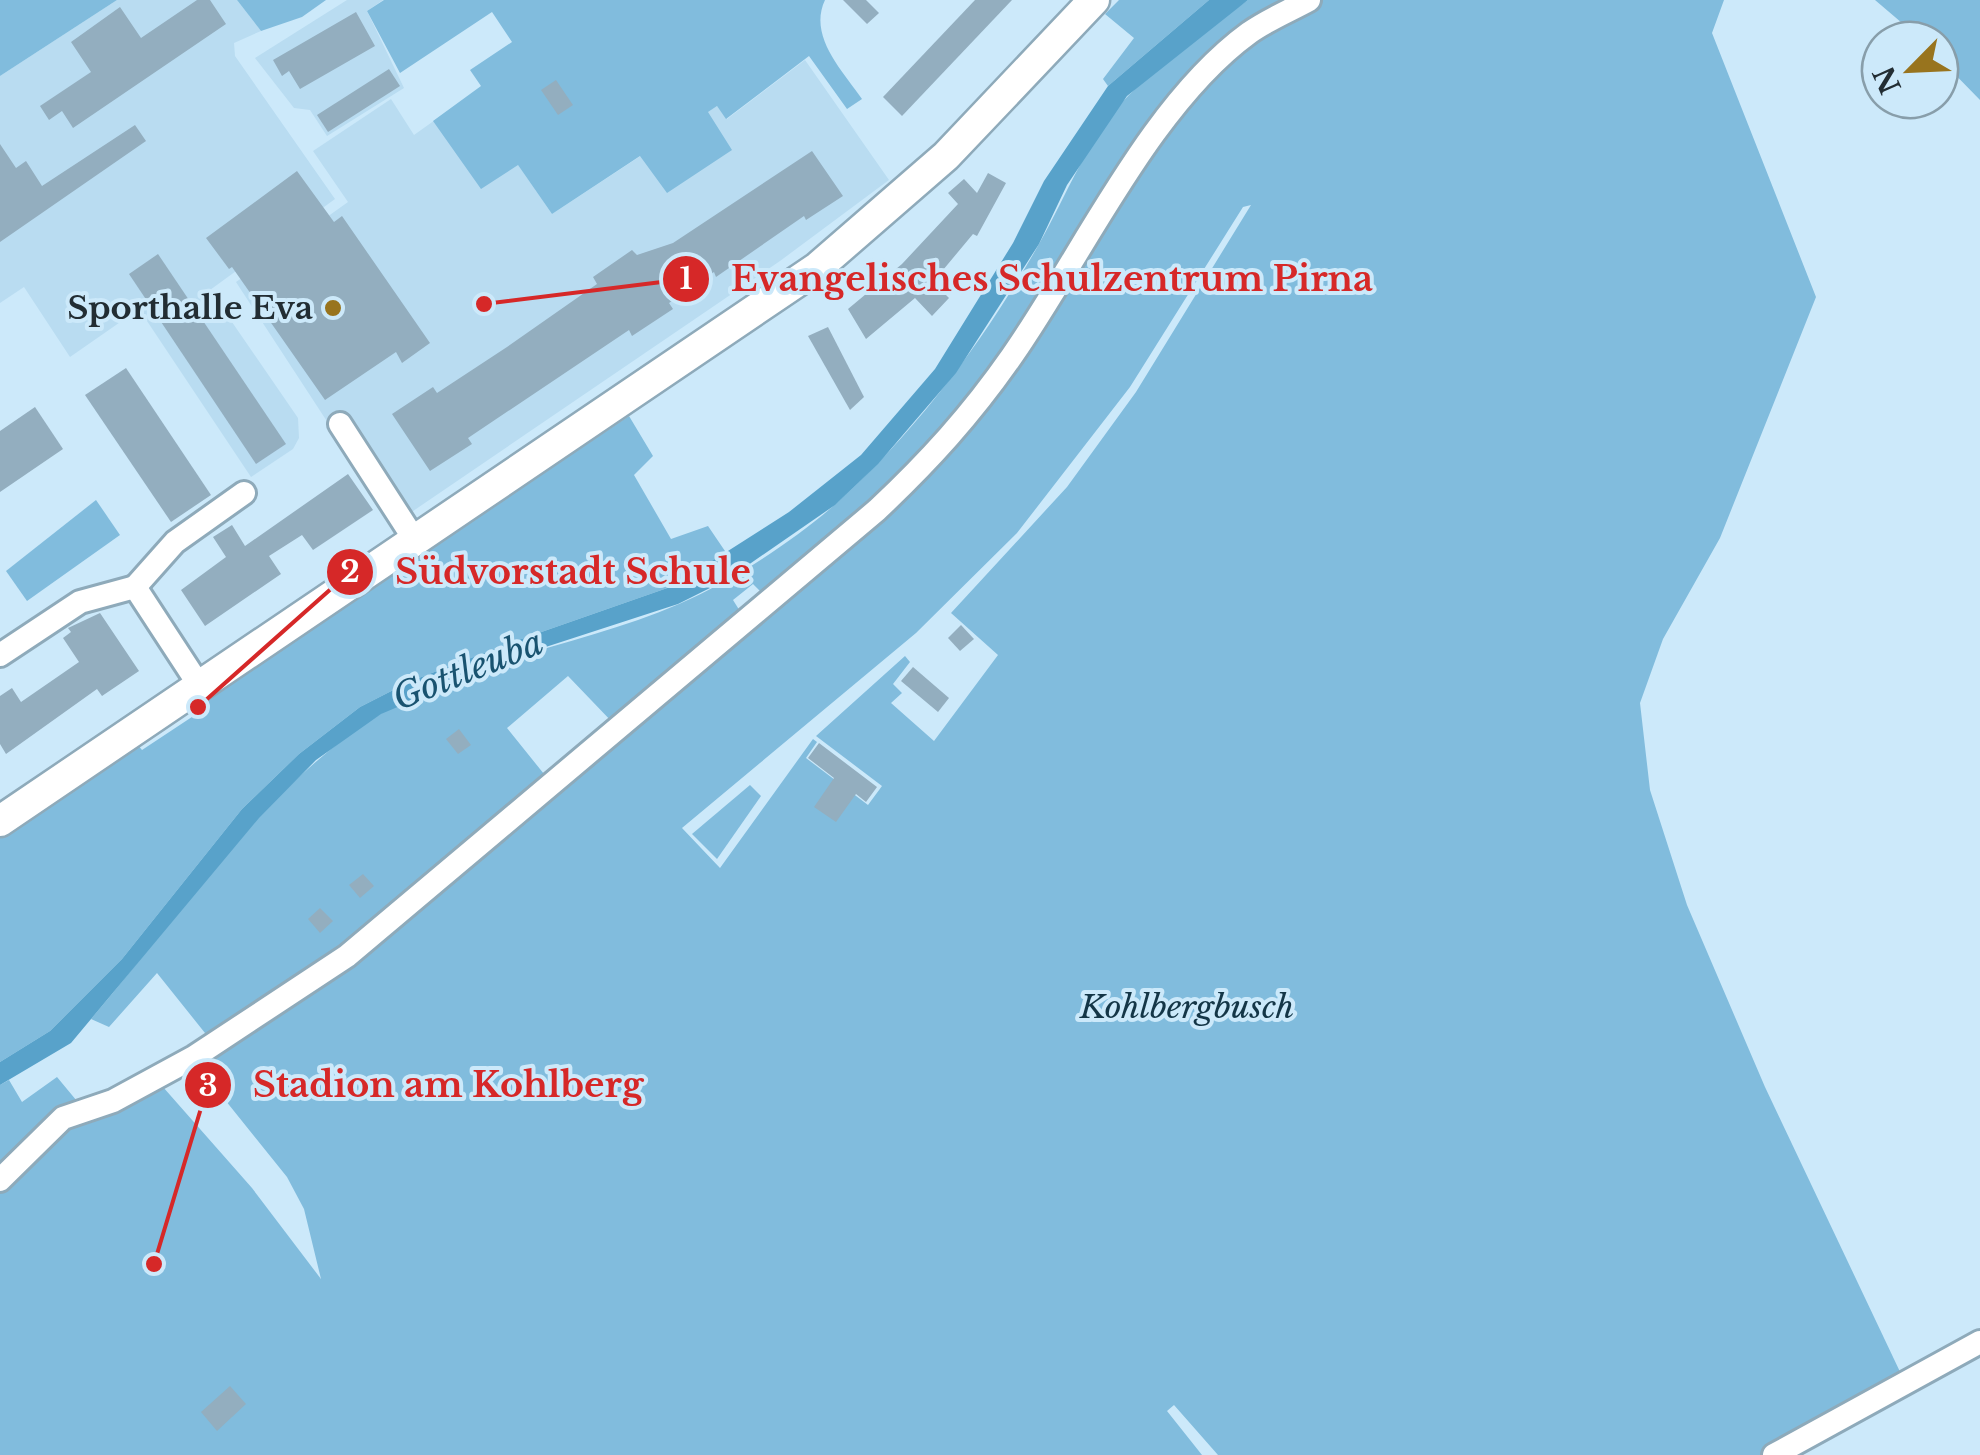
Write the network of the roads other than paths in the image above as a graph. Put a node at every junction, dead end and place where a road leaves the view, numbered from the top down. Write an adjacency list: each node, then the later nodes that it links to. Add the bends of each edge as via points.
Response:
1 (1094, 0): 5 (main road, via 946,156 818,268)
2 (1309, 0): 10 (lane, via 1249,33 1198,80 948,442 862,523 347,956 194,1057 113,1101 64,1118)
3 (340, 424): 5 (lane)
4 (244, 492): 6 (lane, via 175,542)
5 (416, 542): 8 (main road)
6 (135, 587): 7 (lane, via 80,602); 8 (lane)
7 (0, 655)
8 (200, 685): 9 (main road)
9 (0, 821)
10 (0, 1180)
11 (1980, 1342): 12 (lane)
12 (1774, 1455)

